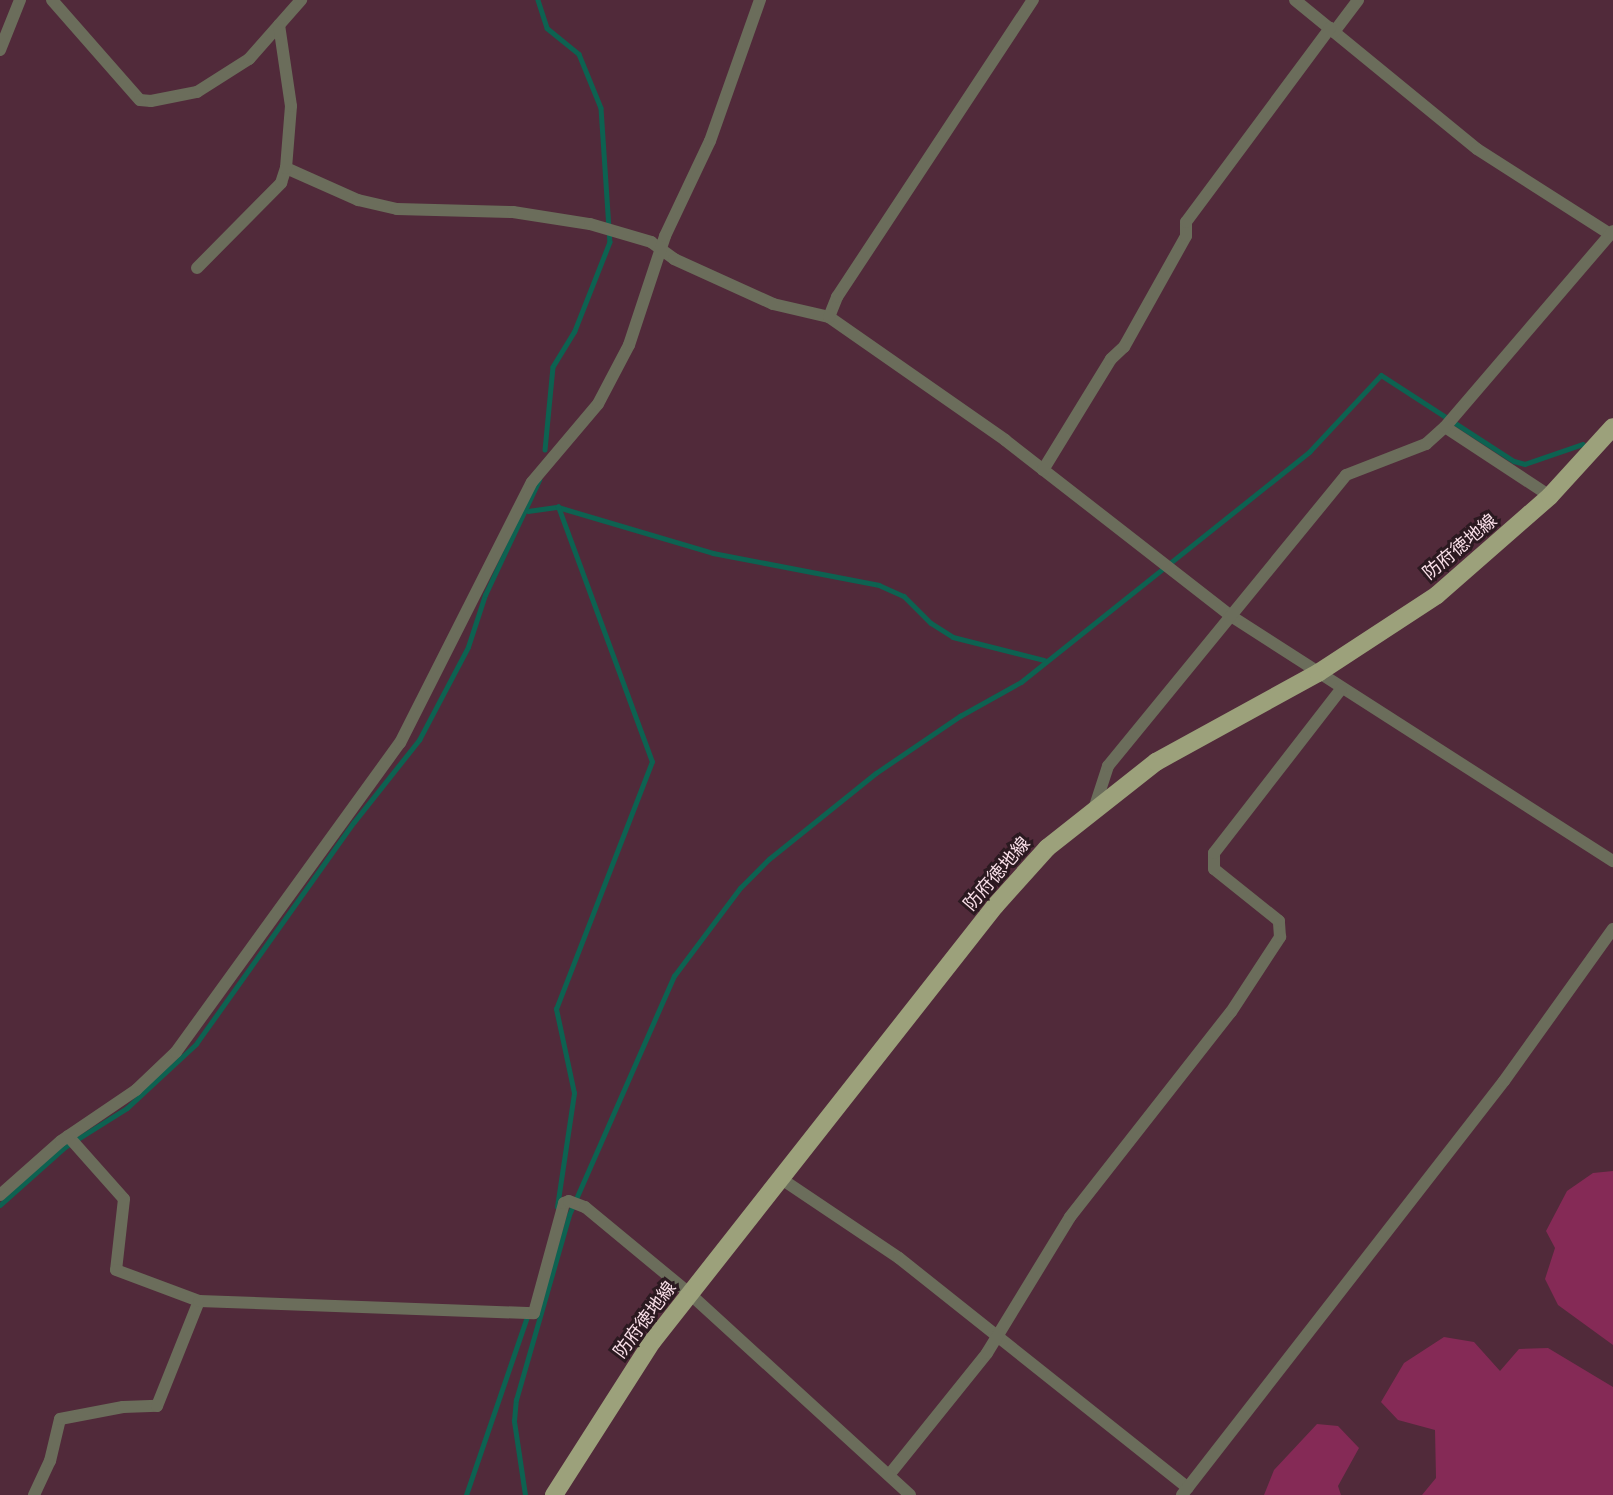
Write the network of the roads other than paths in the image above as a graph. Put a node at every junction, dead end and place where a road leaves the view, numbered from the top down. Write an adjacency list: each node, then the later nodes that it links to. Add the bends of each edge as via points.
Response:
1 (20, 0): 10 (street)
2 (52, 0): 8 (street, via 140,100 197,92 249,59)
3 (300, 0): 8 (street)
4 (760, 0): 13 (street, via 710,141)
5 (1033, 0): 15 (street, via 837,297)
6 (1295, 0): 9 (street)
7 (1358, 0): 9 (street)
8 (279, 25): 11 (street, via 290,106)
9 (1332, 30): 12 (street, via 1477,149); 18 (street, via 1186,222 1186,236 1124,347 1111,359)
10 (0, 50)
11 (286, 168): 13 (street, via 358,200 397,209 551,216 651,242); 14 (street, via 281,183)
12 (1612, 233): 17 (street)
13 (660, 249): 15 (street, via 773,304); 26 (street, via 629,345 612,381 577,432 532,482 400,744 176,1052)
14 (197, 268)
15 (830, 317): 18 (street)
16 (1613, 427): 19 (main road, 防府徳地線)
17 (1445, 428): 19 (street); 20 (street, via 1426,444 1346,474)
18 (1043, 470): 20 (street)
19 (1550, 496): 21 (main road, 防府徳地線, via 1437,595)
20 (1231, 616): 21 (street); 23 (street, via 1108,766)
21 (1318, 673): 22 (street); 23 (main road, 防府徳地線, via 1156,762)
22 (1341, 690): 24 (street); 31 (street, via 1214,853 1214,869 1279,921 1280,937 1231,1012 1070,1217)
23 (1095, 806): 27 (main road, 防府徳地線, via 1047,848 995,906)
24 (1613, 861)
25 (1613, 929): 33 (street, via 1504,1081)
26 (72, 1141): 28 (street); 30 (street, via 124,1199 116,1270)
27 (780, 1178): 29 (main road, 防府徳地線); 31 (street, via 899,1258)
28 (0, 1195)
29 (690, 1294): 30 (street, via 585,1207 569,1201 564,1203 534,1313); 32 (street); 35 (main road, 防府徳地線, via 620,1390)
30 (199, 1301): 34 (street, via 157,1406 123,1407 60,1419 50,1461)
31 (997, 1335): 32 (street); 33 (street)
32 (889, 1475): 36 (street)
33 (1185, 1491)
34 (34, 1495)
35 (554, 1495)
36 (910, 1495)

